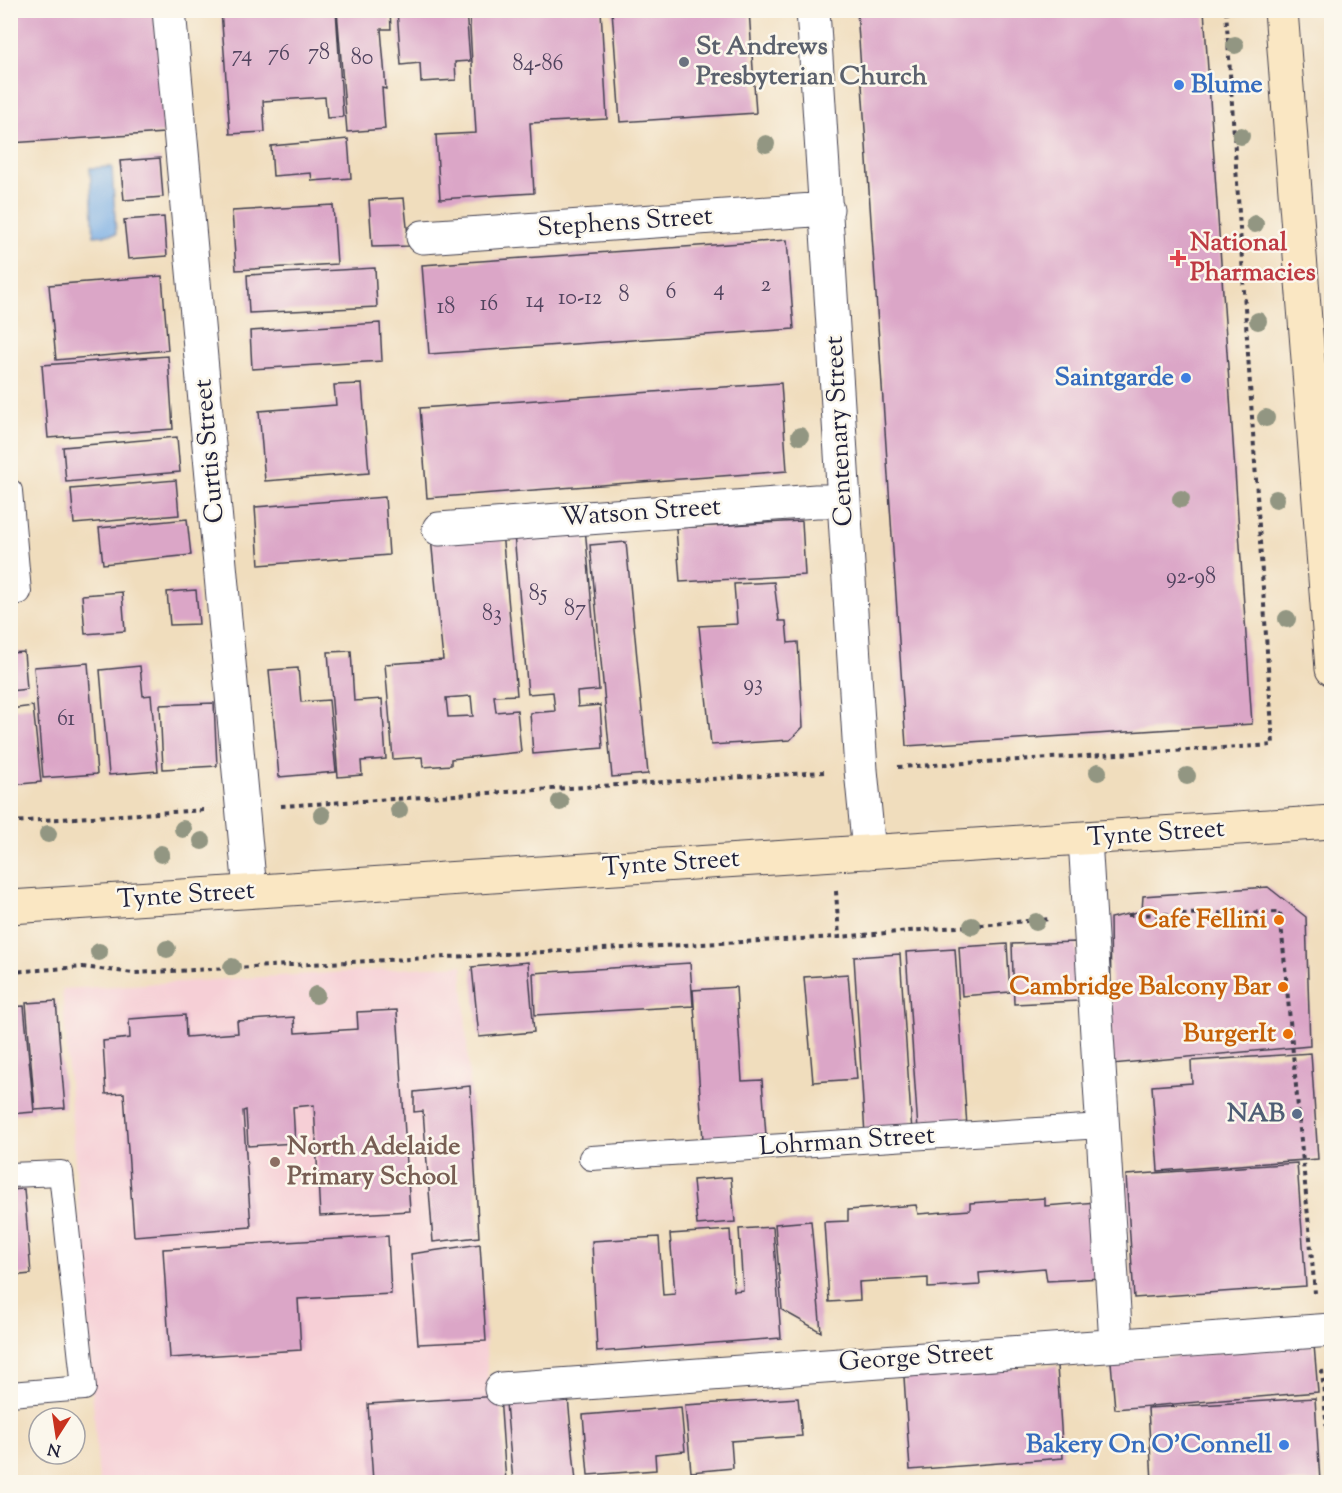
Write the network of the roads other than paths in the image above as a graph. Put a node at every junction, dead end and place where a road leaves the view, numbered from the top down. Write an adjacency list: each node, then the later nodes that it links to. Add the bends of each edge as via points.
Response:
1 (169, 10): 14 (street, Curtis Street)
2 (813, 10): 4 (street, Centenary Street)
3 (1281, 10): 10 (street)
4 (826, 209): 5 (street, Stephens Street); 7 (street, Centenary Street)
5 (423, 237)
6 (10, 491): 9 (lane, via 19,592)
7 (844, 501): 8 (street, Watson Street); 13 (street, Centenary Street)
8 (439, 528)
9 (10, 592)
10 (1332, 669)
11 (1332, 822): 12 (street, Tynte Street)
12 (1085, 838): 13 (street, Tynte Street); 16 (street)
13 (869, 852): 14 (street, Tynte Street)
14 (250, 891): 15 (street, Tynte Street)
15 (10, 907)
16 (1102, 1126): 17 (lane, Lohrman Street); 20 (street)
17 (591, 1158)
18 (10, 1175): 22 (lane, via 61,1173 84,1388)
19 (1325, 1330): 20 (street, George Street)
20 (1116, 1344): 21 (street, George Street)
21 (501, 1389)
22 (10, 1394)

